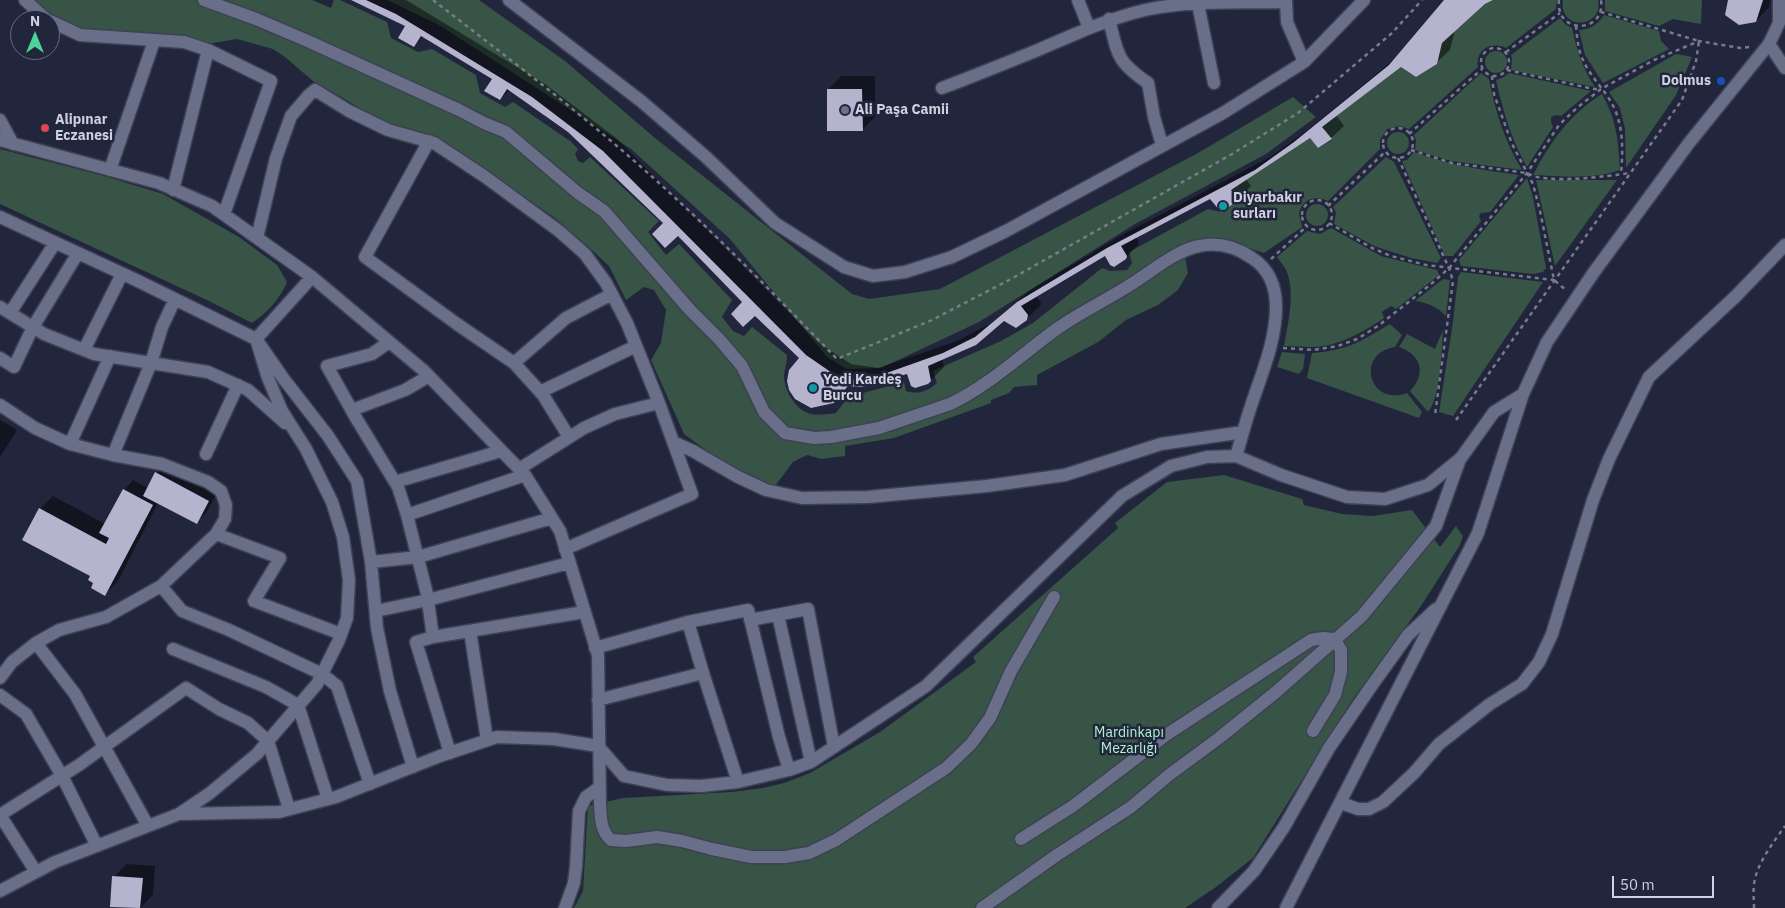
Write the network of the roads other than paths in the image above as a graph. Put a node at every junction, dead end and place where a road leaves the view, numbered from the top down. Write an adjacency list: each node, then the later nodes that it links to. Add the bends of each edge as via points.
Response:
1 (25, 0): 9 (street)
2 (204, 0): 54 (street, via 256,18 506,132 604,211 690,310 720,338 742,366 764,412 785,433 830,437 879,428 950,404 1003,370 1064,323 1190,248 1222,244 1263,266 1271,282 1276,306 1271,347)
3 (509, 0): 24 (street, via 641,101 775,223 844,267 873,276 906,272 952,257 1006,232)
4 (1078, 0): 12 (street)
5 (1364, 0): 16 (street)
6 (1779, 0): 14 (street, via 1779,24)
7 (1286, 1): 8 (street); 16 (street, via 1287,22)
8 (1207, 3): 10 (street, via 1166,6); 18 (street)
9 (36, 10)
10 (1109, 19): 12 (street); 24 (street, via 1118,55 1124,65 1148,83)
11 (60, 26): 13 (street, via 80,35)
12 (1089, 28): 19 (street)
13 (154, 41): 15 (street, via 184,42); 25 (street)
14 (1769, 44): 17 (street); 50 (street, via 1689,143 1576,298 1548,342)
15 (208, 50): 26 (street); 27 (street, via 270,81)
16 (1304, 62): 24 (street, via 1223,113)
17 (1785, 68)
18 (1214, 83)
19 (942, 88)
20 (0, 120): 23 (street)
21 (0, 140): 23 (street)
22 (429, 141): 29 (street, via 388,130 316,90 291,116 276,158); 35 (street, via 484,176 559,231 585,254); 46 (street, via 365,257)
23 (13, 144): 25 (street)
24 (1162, 145)
25 (110, 170): 26 (street)
26 (173, 190): 27 (street)
27 (224, 214): 29 (street)
28 (0, 218): 30 (street)
29 (256, 238): 34 (street)
30 (55, 243): 32 (street); 37 (street)
31 (1785, 245): 110 (street, via 1649,377 1593,500 1552,634 1539,662 1522,684 1490,704 1439,744 1383,802 1369,809)
32 (78, 254): 33 (street); 38 (street)
33 (122, 274): 36 (street); 42 (street)
34 (312, 277): 39 (street); 40 (street)
35 (612, 294): 41 (street); 46 (street, via 566,318)
36 (174, 299): 39 (street); 45 (street)
37 (5, 310): 38 (street)
38 (33, 327): 42 (street); 44 (street, via 14,367)
39 (256, 339): 55 (street, via 278,402); 71 (street, via 357,481)
40 (389, 342): 47 (street); 53 (street, via 372,354 327,366)
41 (636, 346): 49 (street); 51 (street)
42 (84, 350): 43 (street)
43 (110, 356): 45 (street); 58 (street)
44 (0, 358)
45 (151, 363): 48 (street, via 208,372); 61 (street)
46 (514, 363): 49 (street)
47 (429, 376): 53 (street, via 405,390); 59 (street)
48 (238, 385): 55 (street, via 248,390); 60 (street)
49 (540, 392): 56 (street)
50 (1523, 394): 63 (street, via 1494,412); 76 (street, via 1478,533)
51 (659, 403): 56 (street, via 615,414); 57 (street)
52 (0, 405): 58 (street, via 35,428)
53 (352, 410): 65 (street)
54 (1243, 432): 57 (street, via 1161,444 1065,475 868,497 802,498 766,490); 62 (street)
55 (296, 433): 83 (street, via 332,502 343,537 349,580 347,618)
56 (569, 438): 64 (street)
57 (673, 442): 69 (street, via 692,494)
58 (70, 444): 61 (street)
59 (501, 451): 64 (street); 65 (street)
60 (206, 454)
61 (113, 455): 68 (street, via 162,464 208,482 221,491 226,505 224,519)
62 (1236, 456): 63 (street, via 1347,497 1385,499 1428,485); 99 (street, via 1207,456 1171,466 1122,496 926,686)
63 (1461, 458): 85 (street, via 1436,526 1362,616)
64 (522, 472): 66 (street); 67 (street)
65 (395, 482): 66 (street)
66 (407, 515): 70 (street)
67 (552, 518): 69 (street); 70 (street)
68 (216, 534): 73 (street); 83 (street, via 280,558 254,602)
69 (565, 549): 72 (street)
70 (418, 556): 71 (street); 75 (street)
71 (371, 562): 77 (street)
72 (569, 563): 75 (street); 78 (street)
73 (160, 586): 86 (street, via 106,617 59,630); 90 (street, via 182,611)
74 (1054, 597): 108 (street, via 1011,671 990,718 971,744 931,778 836,840 809,852 784,857 751,857 682,840 657,837 610,840 602,826)
75 (428, 600): 77 (street); 84 (street)
76 (1444, 601): 110 (street); 121 (street, via 1408,635 1330,748 1254,871)
77 (376, 611): 103 (street, via 390,691)
78 (584, 612): 82 (street); 87 (street)
79 (778, 615): 80 (street); 99 (street, via 808,609); 102 (street)
80 (750, 620): 81 (street, via 748,610); 104 (street)
81 (688, 622): 87 (street); 89 (street)
82 (470, 631): 84 (street); 96 (street)
83 (341, 634): 90 (street)
84 (433, 637): 101 (street, via 416,642)
85 (1334, 639): 95 (street, via 1341,650 1341,672 1335,695); 115 (street, via 1311,640 1303,645 1166,736 1073,806); 120 (street, via 1276,692 1131,807)
86 (36, 643): 91 (street, via 12,662); 100 (street, via 75,694)
87 (595, 648): 93 (street, via 598,655)
88 (173, 649): 94 (street, via 266,687)
89 (703, 673): 93 (street); 106 (street)
90 (322, 674): 94 (street); 107 (street, via 337,686)
91 (0, 678)
92 (0, 695): 105 (street, via 26,714)
93 (598, 700): 98 (street)
94 (298, 705): 97 (street); 109 (street)
95 (1313, 731)
96 (487, 740): 98 (street, via 497,737 554,739); 101 (street)
97 (268, 741): 100 (street, via 248,723 186,688); 111 (street); 112 (street, via 210,793)
98 (598, 746): 106 (street, via 624,776 667,785); 108 (street)
99 (834, 747): 102 (street)
100 (103, 748): 105 (street); 114 (street)
101 (450, 752): 103 (street)
102 (811, 762): 104 (street)
103 (413, 767): 107 (street)
104 (789, 770): 106 (street)
105 (62, 776): 113 (street); 116 (street)
106 (738, 782)
107 (370, 784): 109 (street)
108 (600, 786): 119 (street, via 586,797 579,811 574,883)
109 (328, 799): 111 (street)
110 (1341, 803): 122 (street)
111 (289, 809): 112 (street, via 279,812)
112 (179, 814): 114 (street)
113 (0, 815): 117 (street)
114 (148, 826): 116 (street)
115 (1020, 839)
116 (98, 846): 117 (street)
117 (36, 872): 118 (street)
118 (0, 891)
119 (565, 908)
120 (982, 908)
121 (1218, 908)
122 (1286, 908)

